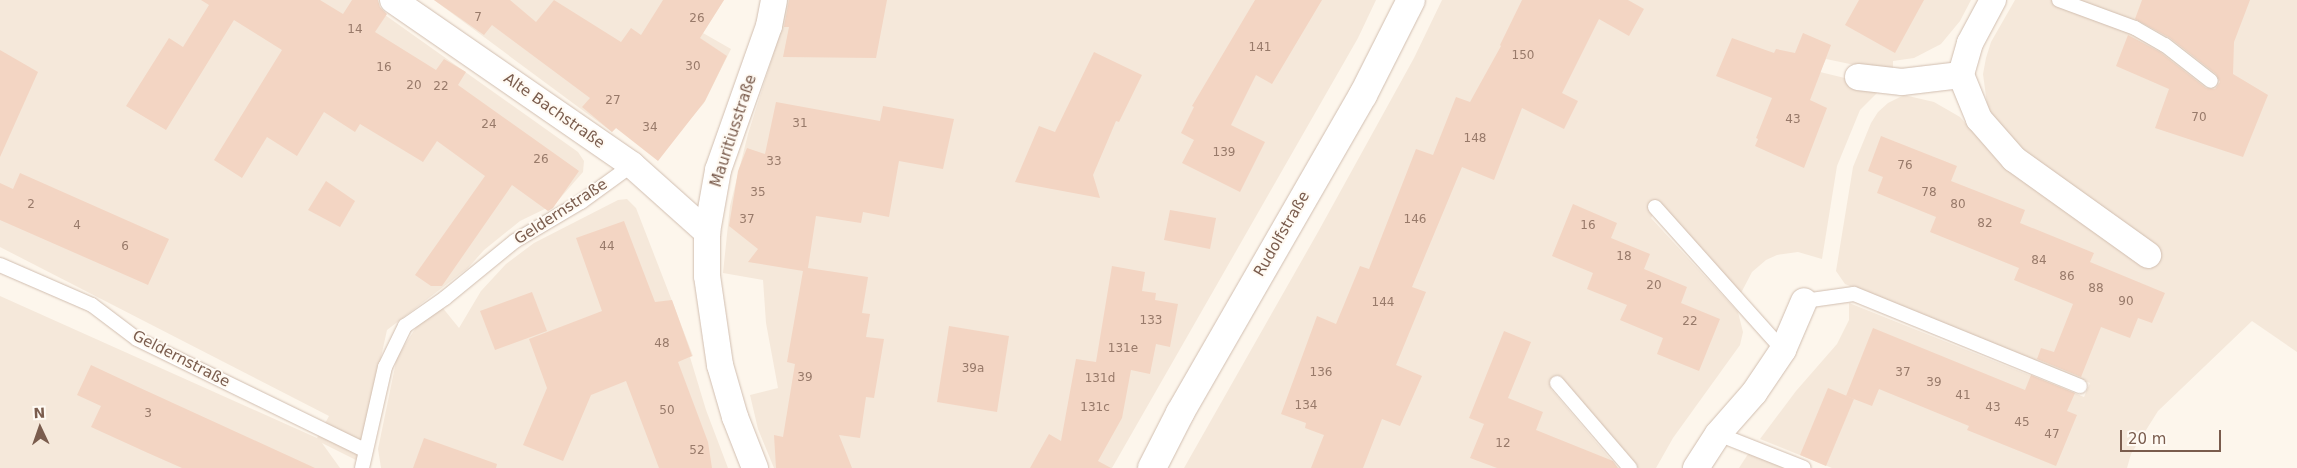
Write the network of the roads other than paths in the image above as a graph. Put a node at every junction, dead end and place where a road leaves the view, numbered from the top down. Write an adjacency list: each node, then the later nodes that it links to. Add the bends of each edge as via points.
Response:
1 (393, 0): 9 (street, Alte Bachstraße)
2 (774, 0): 11 (street, Mauritiusstraße, via 769,26 718,170)
3 (1411, 0): 22 (street, Rudolfstraße, via 1363,95 1180,413)
4 (1994, 0): 6 (street, via 1970,43)
5 (2059, 0): 8 (lane, via 2135,28 2165,45)
6 (1961, 75): 7 (street, via 1902,82); 12 (street, via 1979,119 2014,159)
7 (1858, 76)
8 (2211, 81)
9 (632, 165): 11 (street, Alte Bachstraße); 19 (lane, Geldernstraße, via 580,202 515,241 406,326 385,367)
10 (1655, 207): 15 (lane)
11 (707, 232): 21 (street, Mauritiusstraße, via 707,276 720,365 735,417)
12 (2148, 255)
13 (0, 265): 19 (lane, Geldernstraße, via 92,305 137,339)
14 (1804, 301): 15 (street); 17 (lane, via 1854,294)
15 (1783, 350): 18 (street, via 1754,393)
16 (1557, 383): 23 (lane)
17 (2080, 386)
18 (1718, 434): 24 (street); 25 (lane)
19 (365, 450): 20 (lane, Geldernstraße)
20 (362, 468)
21 (756, 468)
22 (1152, 468)
23 (1630, 468)
24 (1696, 468)
25 (1804, 468)

